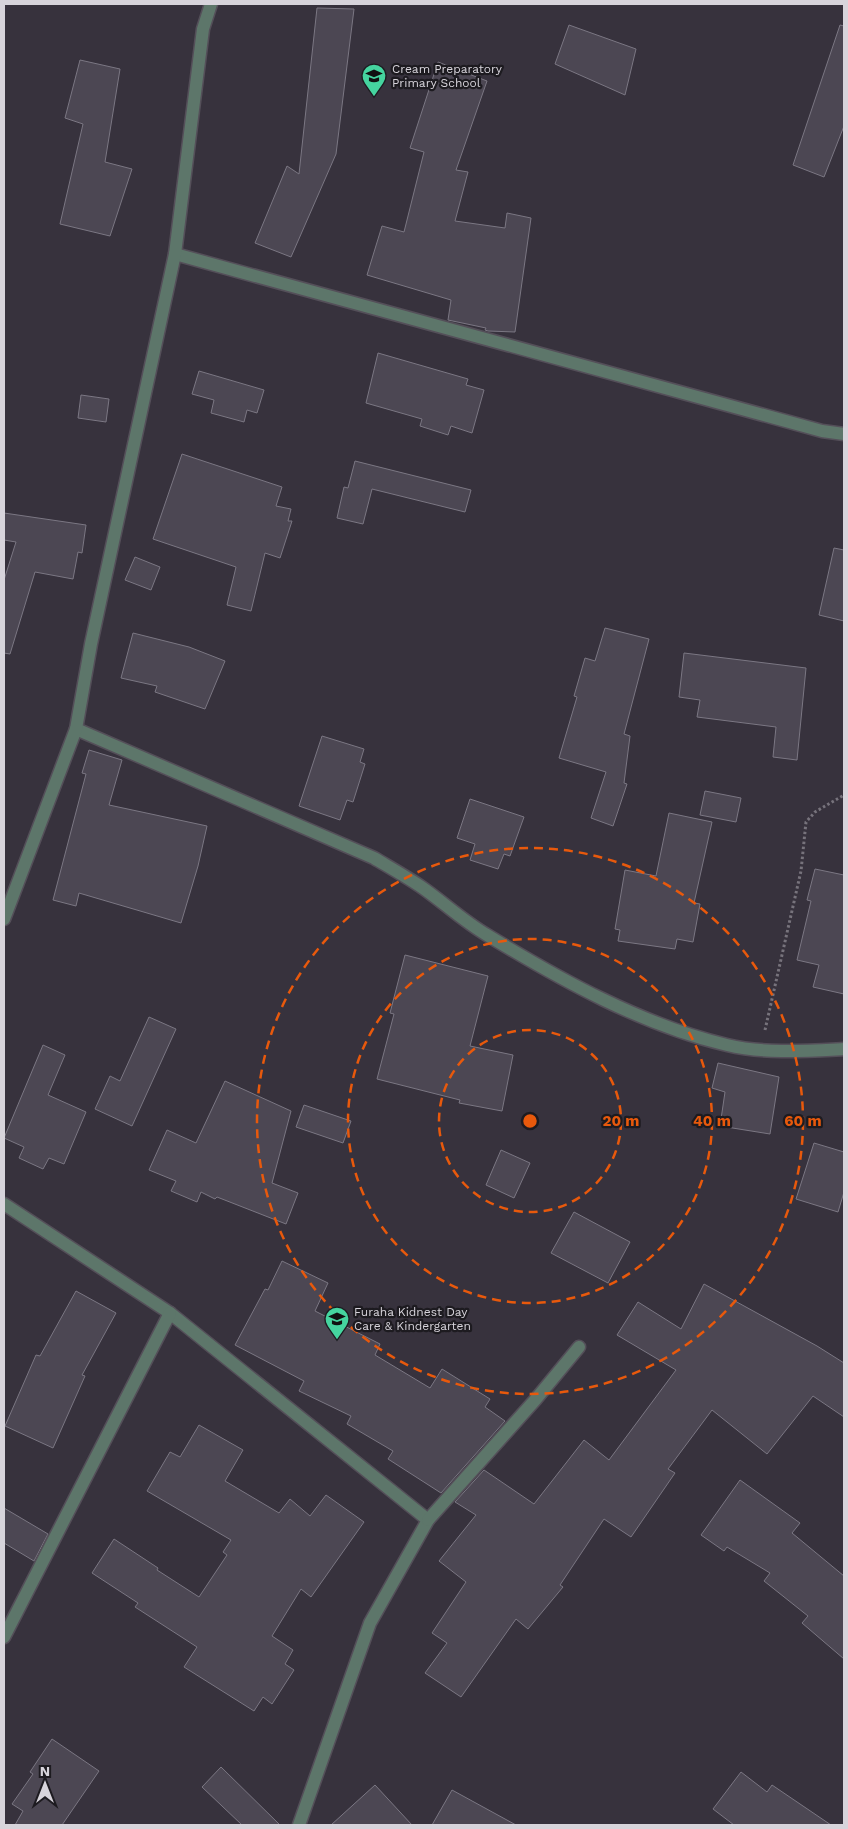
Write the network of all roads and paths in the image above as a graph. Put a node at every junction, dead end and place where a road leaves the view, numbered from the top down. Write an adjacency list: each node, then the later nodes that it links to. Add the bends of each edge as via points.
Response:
1 (211, 4): 2 (street, via 203,29)
2 (175, 254): 3 (street, via 822,431); 4 (street, via 90,644)
3 (844, 434)
4 (76, 729): 6 (street); 7 (street, via 374,858 486,934 577,986 623,1008 677,1030 728,1045)
5 (844, 796): 7 (path, via 816,812 806,822 801,871)
6 (4, 920)
7 (760, 1049): 8 (street)
8 (844, 1049)
9 (4, 1204): 10 (street)
10 (170, 1312): 12 (street); 13 (street)
11 (579, 1347): 12 (street)
12 (428, 1520): 14 (street, via 370,1623)
13 (4, 1638)
14 (299, 1825)

